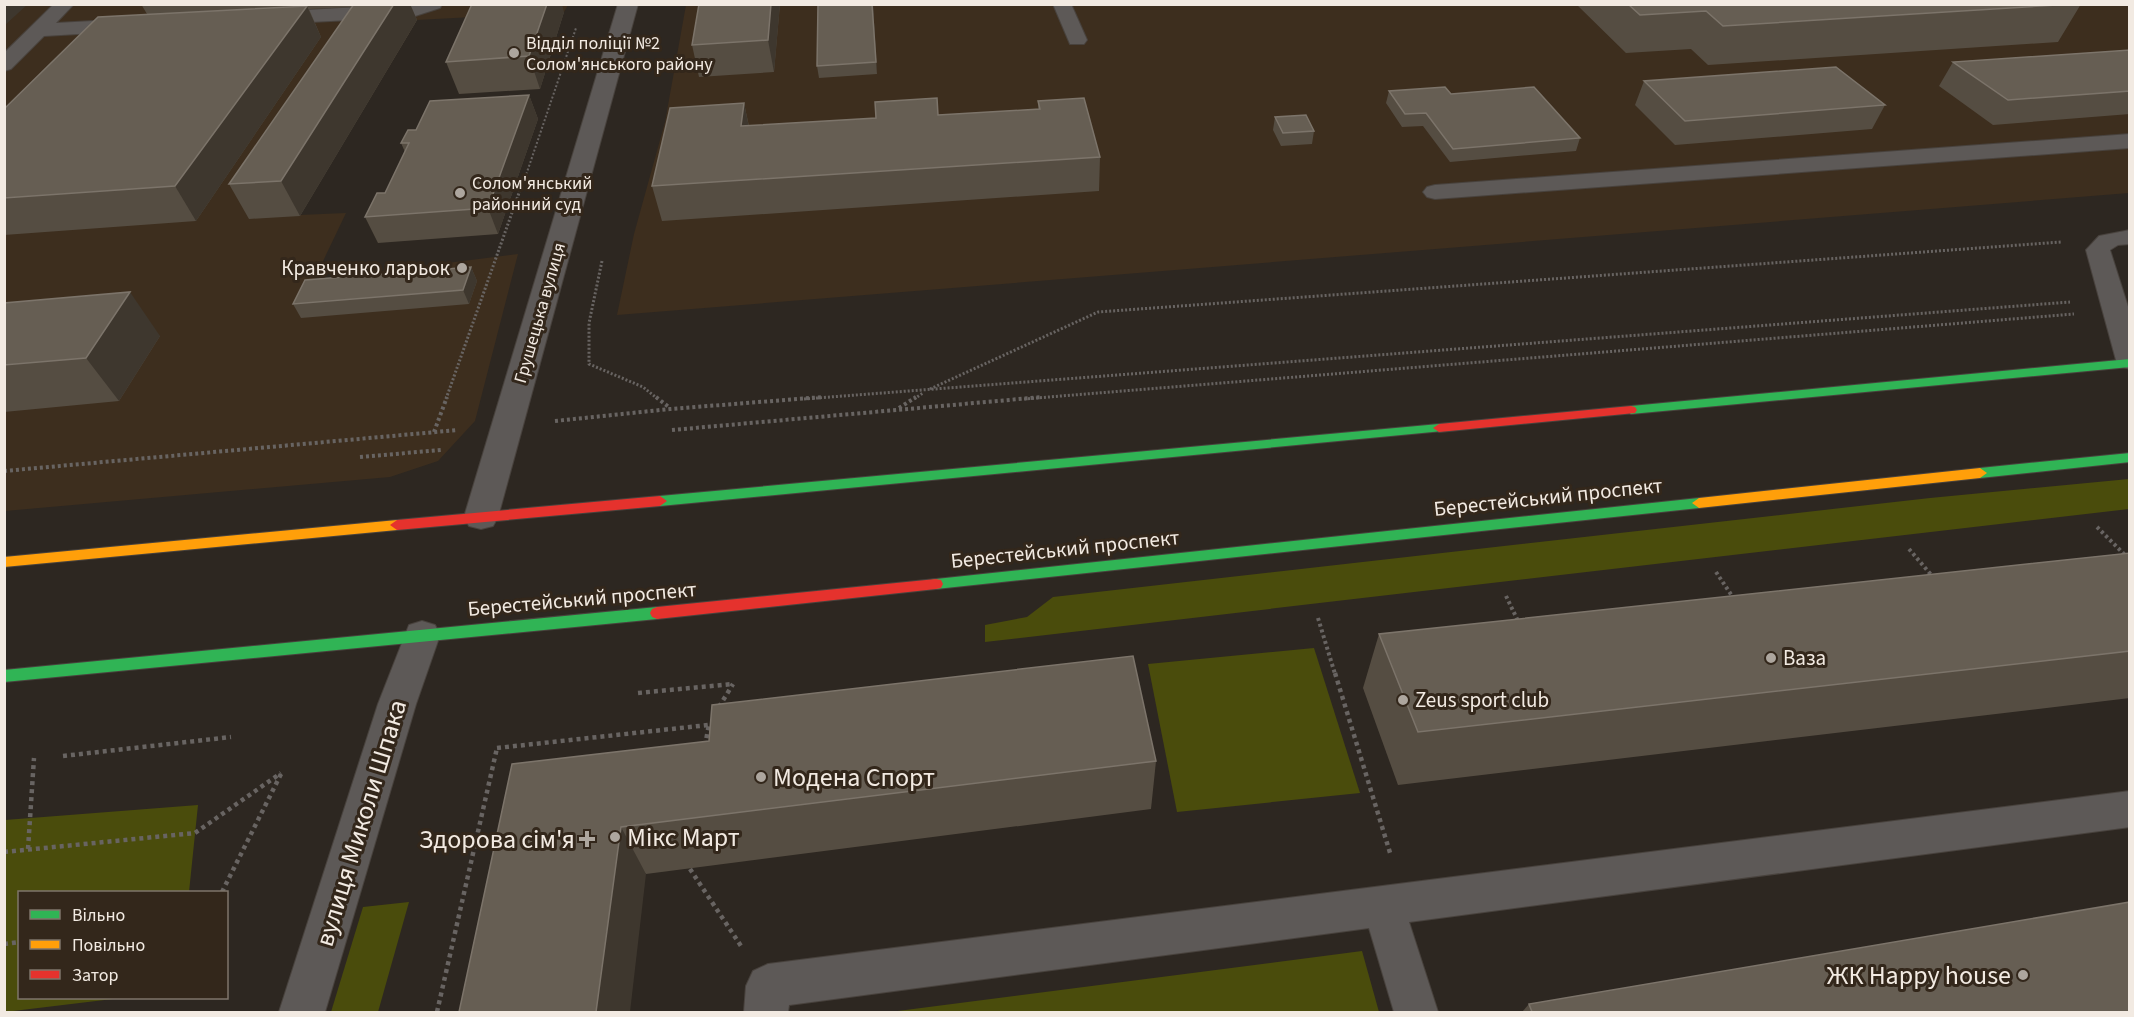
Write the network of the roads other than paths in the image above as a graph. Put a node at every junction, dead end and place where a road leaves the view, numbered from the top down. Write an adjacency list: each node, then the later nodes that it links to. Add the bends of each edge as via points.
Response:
1 (65, 4): 7 (lane)
2 (433, 4): 5 (lane, via 412,11)
3 (628, 4): 15 (street, Грушецька вулиця)
4 (1062, 4): 8 (lane)
5 (257, 19)
6 (150, 24): 7 (lane)
7 (42, 30): 9 (lane)
8 (1077, 40)
9 (4, 65)
10 (2130, 141): 11 (lane)
11 (1435, 192)
12 (2122, 237): 13 (lane, via 2101,244 2098,249)
13 (2130, 361): 15 (main road)
14 (2130, 457): 17 (main road, Берестейський проспект, via 711,608)
15 (481, 518): 16 (main road)
16 (4, 562)
17 (422, 635): 18 (main road, Берестейський проспект); 22 (street, вулиця Миколи Шпака)
18 (4, 676)
19 (2130, 809): 20 (lane)
20 (1394, 904): 21 (lane); 23 (lane)
21 (767, 999)
22 (302, 1012)
23 (1416, 1012)

